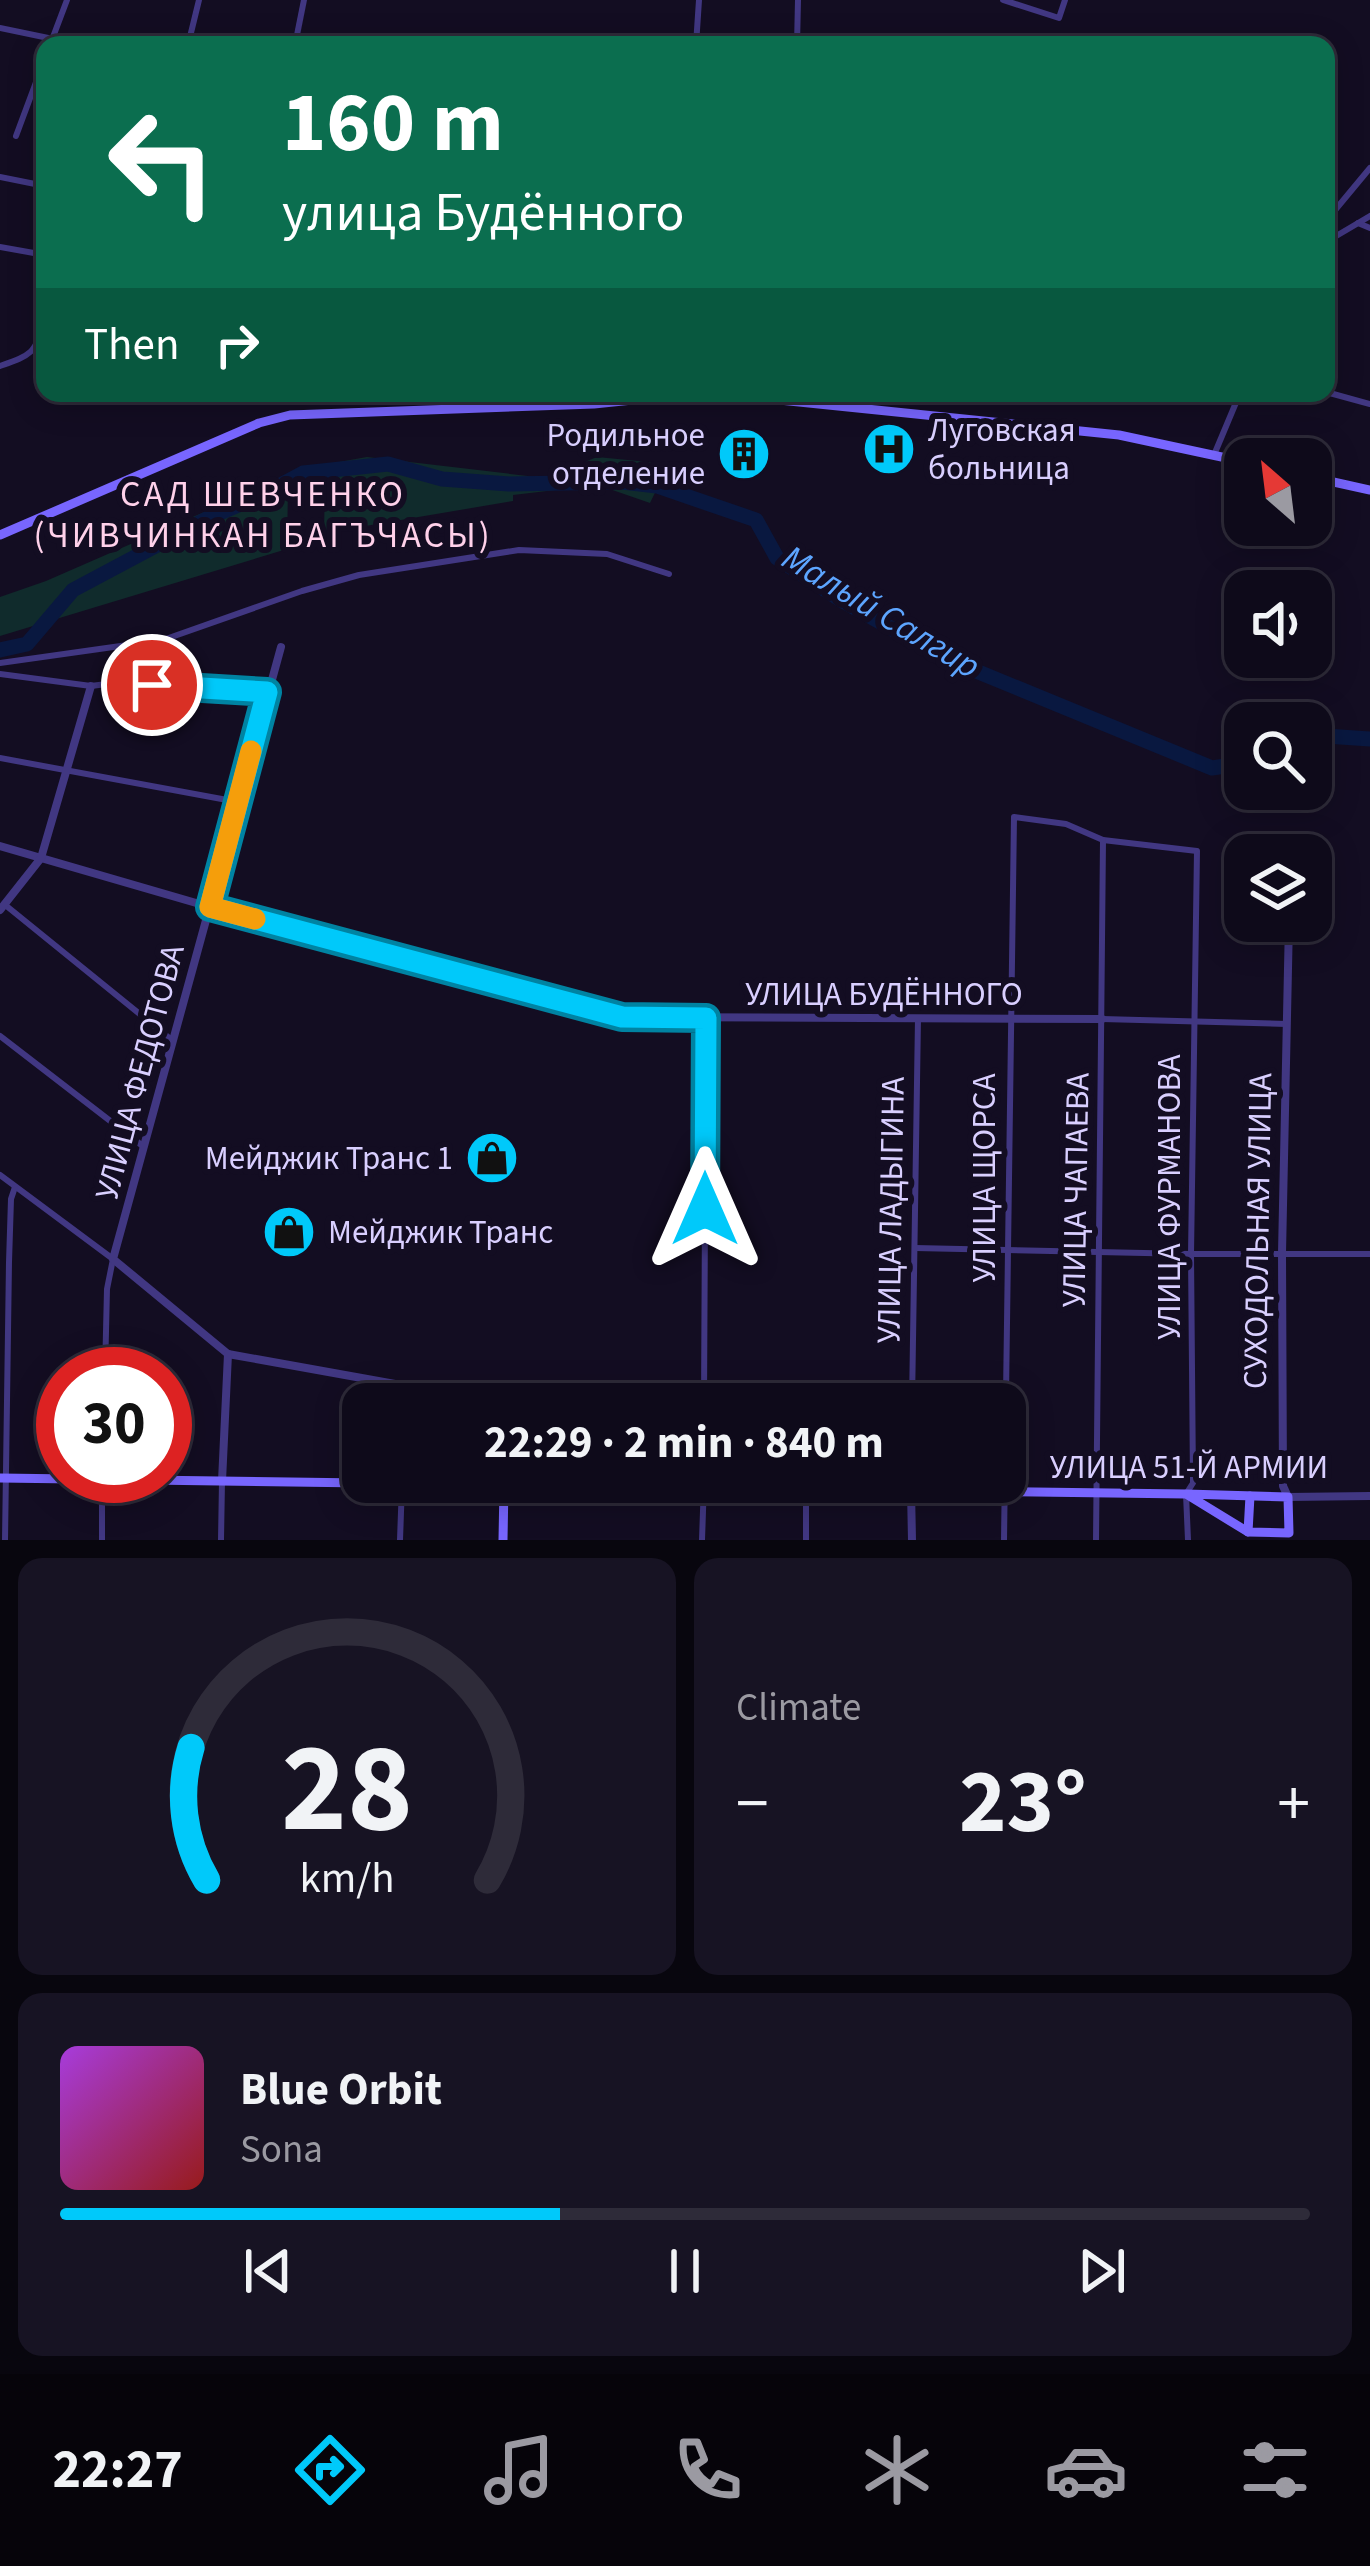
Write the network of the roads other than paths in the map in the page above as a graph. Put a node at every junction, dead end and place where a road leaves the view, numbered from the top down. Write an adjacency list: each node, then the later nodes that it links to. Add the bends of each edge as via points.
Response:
1 (67, 0): 9 (street)
2 (199, 0): 10 (street)
3 (304, 0): 11 (street)
4 (699, 0): 12 (street)
5 (799, 0): 13 (street)
6 (1003, 0): 7 (street, via 1059,18)
7 (1065, 0)
8 (0, 28): 14 (street)
9 (53, 36)
10 (190, 36)
11 (297, 36)
12 (697, 36)
13 (797, 36)
14 (36, 37)
15 (36, 82): 16 (street)
16 (16, 136)
17 (1370, 168): 20 (street)
18 (0, 177): 19 (street)
19 (36, 184)
20 (1335, 209)
21 (1370, 216): 22 (street)
22 (1358, 224): 23 (street); 24 (street)
23 (1370, 228)
24 (1335, 237)
25 (0, 247): 26 (street)
26 (36, 253)
27 (36, 348): 28 (street)
28 (0, 366)
29 (1335, 394): 34 (street)
30 (492, 402): 35 (street)
31 (613, 402): 35 (main road)
32 (799, 402): 36 (main road, via 1119,435)
33 (1236, 402): 36 (street)
34 (1370, 404)
35 (492, 407): 40 (main road, via 275,418)
36 (1214, 455): 37 (main road)
37 (1224, 457)
38 (1332, 482): 39 (main road)
39 (1370, 490)
40 (0, 535)
41 (669, 574): 43 (street, via 607,554 519,550 359,574 163,640)
42 (281, 647): 46 (street, УЛИЦА ФЕДОТОВА)
43 (0, 663)
44 (0, 674): 45 (street)
45 (91, 686): 46 (street); 48 (street)
46 (267, 692): 49 (street, УЛИЦА ФЕДОТОВА)
47 (0, 758): 48 (street)
48 (68, 770): 49 (street); 52 (street)
49 (238, 802): 54 (street, УЛИЦА ФЕДОТОВА)
50 (1103, 840): 58 (street, УЛИЦА ЩОРСА, via 1066,824 1014,817); 59 (street, УЛИЦА ЧАПАЕВА); 60 (street, УЛИЦА ФУРМАНОВА, via 1198,851)
51 (0, 846): 52 (street, УЛИЦА БУДЁННОГО)
52 (41, 858): 53 (street); 54 (street, УЛИЦА БУДЁННОГО)
53 (2, 907): 63 (street)
54 (210, 907): 57 (street, УЛИЦА БУДЁННОГО, via 622,1017); 63 (street, УЛИЦА ФЕДОТОВА)
55 (1289, 942): 61 (street, СУХОДОЛЬНАЯ УЛИЦА)
56 (917, 1017): 57 (street, УЛИЦА БУДЁННОГО); 58 (street, УЛИЦА БУДЁННОГО); 67 (street, УЛИЦА ЛАДЫГИНА)
57 (706, 1018): 79 (street)
58 (1009, 1018): 59 (street, УЛИЦА БУДЁННОГО); 68 (street, УЛИЦА ЩОРСА)
59 (1102, 1018): 60 (street, УЛИЦА БУДЁННОГО); 69 (street, УЛИЦА ЧАПАЕВА)
60 (1194, 1019): 61 (street, УЛИЦА БУДЁННОГО); 71 (street, УЛИЦА ФУРМАНОВА)
61 (1287, 1024): 70 (street, СУХОДОЛЬНАЯ УЛИЦА)
62 (0, 1036): 64 (street)
63 (172, 1041): 64 (street, УЛИЦА ФЕДОТОВА)
64 (144, 1147): 73 (street, УЛИЦА ФЕДОТОВА)
65 (0, 1175): 66 (street)
66 (15, 1186): 73 (street); 74 (street)
67 (915, 1248): 68 (street); 80 (street, УЛИЦА ЛАДЫГИНА)
68 (1008, 1251): 69 (street); 81 (street, УЛИЦА ЩОРСА)
69 (1099, 1251): 71 (street); 87 (street, УЛИЦА ЧАПАЕВА)
70 (1282, 1253): 71 (street); 72 (street); 91 (street, СУХОДОЛЬНАЯ УЛИЦА)
71 (1191, 1254): 89 (street, УЛИЦА ФУРМАНОВА, via 1193,1483)
72 (1370, 1254)
73 (113, 1258): 75 (street, УЛИЦА ФЕДОТОВА); 76 (street)
74 (5, 1262): 77 (street)
75 (106, 1347)
76 (229, 1354): 78 (street); 85 (street)
77 (4, 1371): 82 (street)
78 (381, 1383)
79 (704, 1383)
80 (912, 1383)
81 (1007, 1383)
82 (3, 1478): 83 (main road, УЛИЦА 51-Й АРМИИ); 102 (street)
83 (36, 1478)
84 (192, 1480): 85 (main road, УЛИЦА 51-Й АРМИИ)
85 (222, 1481): 86 (main road, УЛИЦА 51-Й АРМИИ); 104 (street)
86 (342, 1482)
87 (1097, 1492): 88 (main road, УЛИЦА 51-Й АРМИИ); 89 (main road, УЛИЦА 51-Й АРМИИ); 111 (street, УЛИЦА ЧАПАЕВА)
88 (1026, 1493)
89 (1186, 1494): 90 (main road, УЛИЦА 51-Й АРМИИ); 100 (main road); 112 (street, УЛИЦА ФУРМАНОВА)
90 (1250, 1496): 91 (main road, УЛИЦА 51-Й АРМИИ); 100 (main road)
91 (1288, 1496): 92 (street, УЛИЦА 51-Й АРМИИ); 101 (main road, СУХОДОЛЬНАЯ УЛИЦА)
92 (1370, 1496)
93 (102, 1503): 103 (street)
94 (401, 1503): 105 (street)
95 (504, 1503): 106 (main road)
96 (704, 1503): 107 (street)
97 (806, 1503): 108 (street)
98 (911, 1503): 109 (street)
99 (1006, 1503): 110 (street, УЛИЦА ЩОРСА)
100 (1247, 1532): 101 (main road)
101 (1289, 1536)
102 (5, 1540)
103 (102, 1540)
104 (221, 1540)
105 (400, 1540)
106 (503, 1540)
107 (703, 1540)
108 (806, 1540)
109 (912, 1540)
110 (1004, 1540)
111 (1096, 1540)
112 (1188, 1540)

